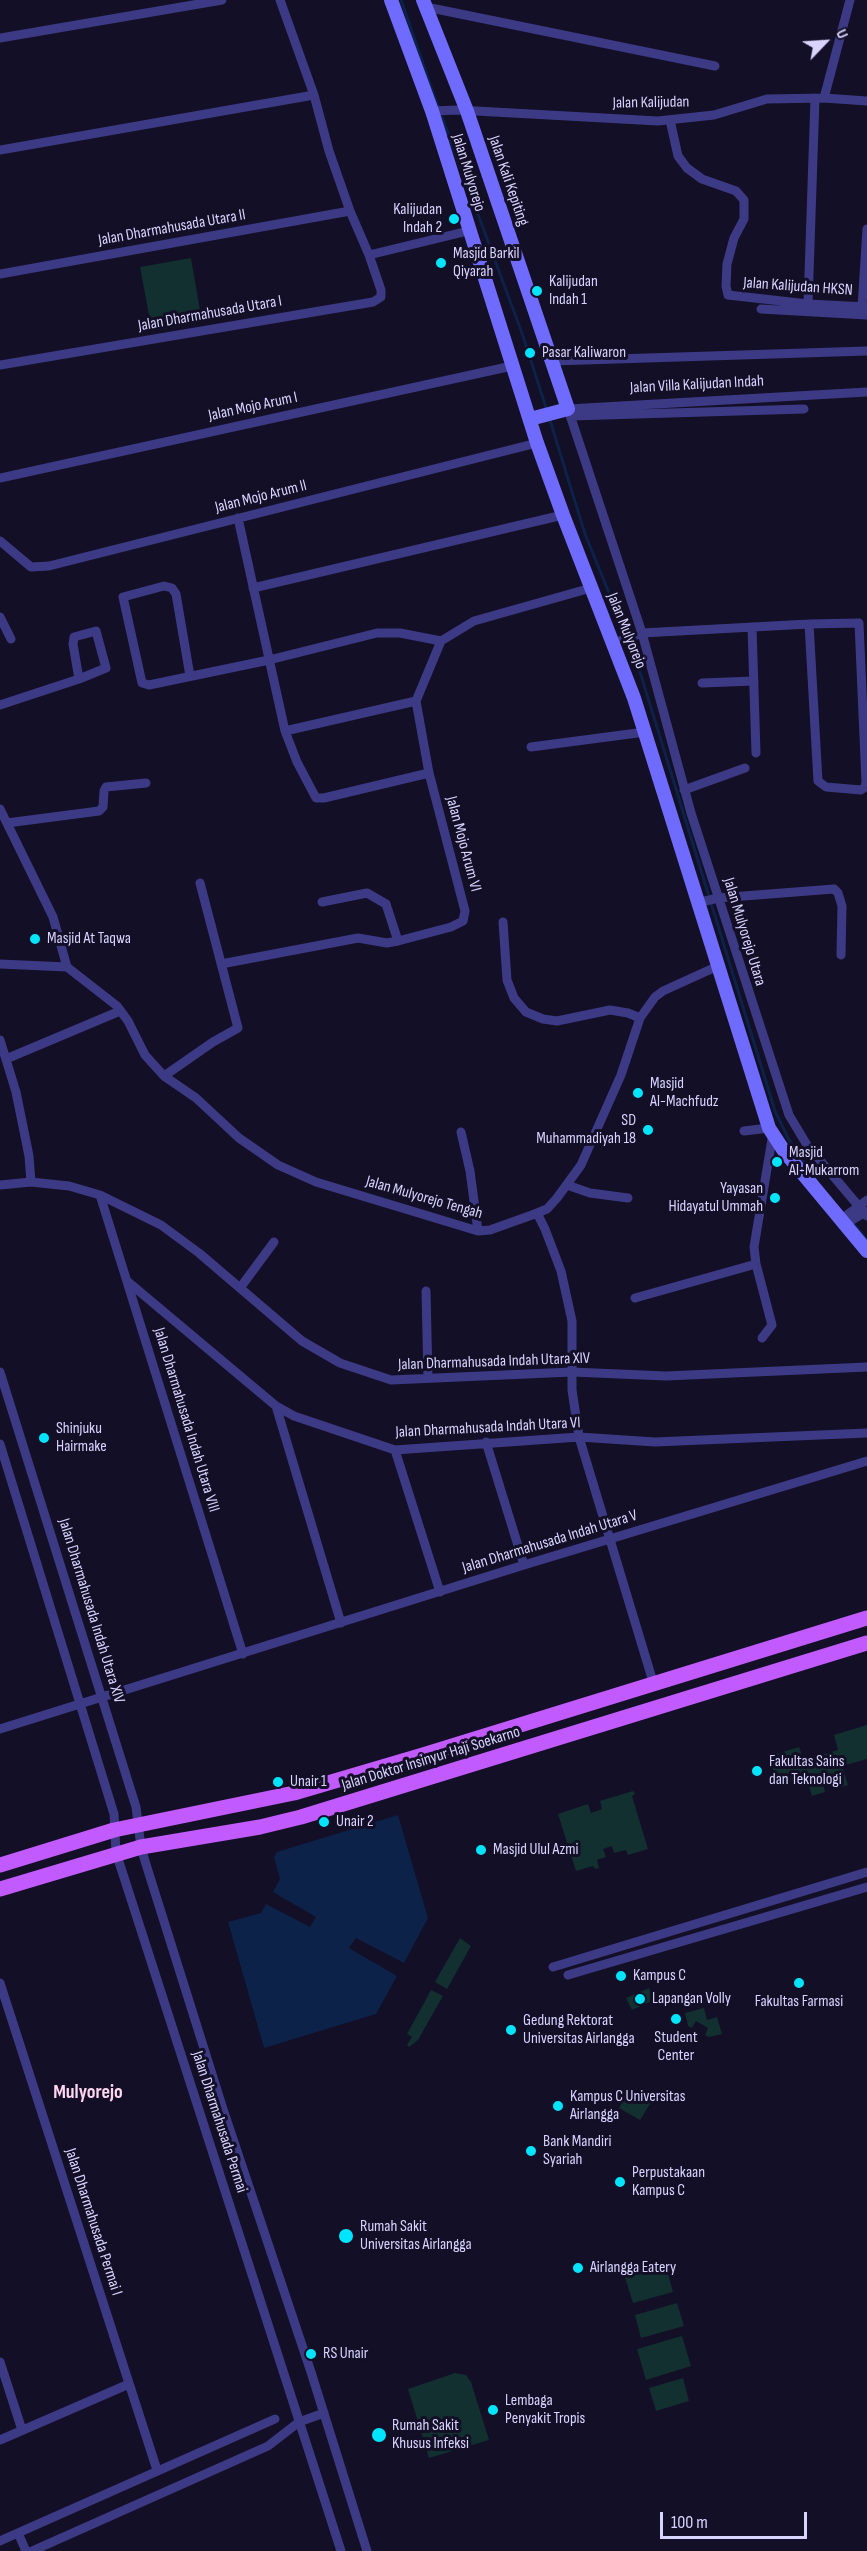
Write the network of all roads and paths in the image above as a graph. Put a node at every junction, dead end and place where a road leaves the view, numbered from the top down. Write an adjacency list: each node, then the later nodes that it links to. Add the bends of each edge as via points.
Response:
1 (222, 0): 6 (street)
2 (280, 0): 8 (street, Jalan Dharmahusada Utara I)
3 (391, 0): 12 (main road, Jalan Mulyorejo)
4 (850, 0): 9 (street)
5 (424, 3): 7 (street); 11 (main road, Jalan Kali Kepiting)
6 (0, 38)
7 (715, 66)
8 (314, 94): 14 (street); 15 (street, Jalan Dharmahusada Utara I)
9 (820, 98): 10 (street, Jalan Kalijudan); 13 (street, Jalan Kalijudan, via 767,99 714,116); 20 (street)
10 (867, 101)
11 (463, 110): 12 (street, Jalan Kalijudan); 13 (street, Jalan Kalijudan); 24 (main road, Jalan Kali Kepiting)
12 (434, 111): 17 (main road, Jalan Mulyorejo)
13 (670, 120): 20 (street, Jalan Kalijudan HKSN, via 678,156 687,168 702,179 736,191 744,201 744,219 727,264 728,295)
14 (0, 150)
15 (350, 211): 18 (street, Jalan Dharmahusada Utara I); 19 (street, Jalan Dharmahusada Utara II)
16 (867, 229): 22 (street)
17 (468, 231): 18 (street); 26 (main road, Jalan Mulyorejo)
18 (369, 255): 25 (street, Jalan Dharmahusada Utara I, via 381,290 381,297 373,302)
19 (0, 274)
20 (808, 304): 22 (street, Jalan Kalijudan HKSN)
21 (760, 309): 22 (street)
22 (865, 310)
23 (867, 351): 24 (street)
24 (553, 361): 29 (main road, Jalan Kali Kepiting)
25 (0, 365)
26 (512, 366): 30 (main road, Jalan Mulyorejo); 32 (street, Jalan Mojo Arum I)
27 (867, 393): 29 (street, Jalan Villa Kalijudan Indah)
28 (804, 409): 29 (street, Jalan Villa Kalijudan Indah)
29 (566, 412): 30 (main road, Jalan Villa Kalijudan Indah); 41 (street, Jalan Mulyorejo Utara)
30 (537, 417): 31 (main road, Jalan Mulyorejo)
31 (537, 443): 33 (main road, Jalan Mulyorejo); 34 (street, Jalan Mojo Arum II)
32 (0, 478)
33 (563, 515): 36 (street); 37 (main road, Jalan Mulyorejo)
34 (238, 518): 35 (street, Jalan Mojo Arum II, via 49,566 31,567); 36 (street)
35 (0, 541)
36 (253, 588): 45 (street)
37 (586, 589): 43 (street, via 474,621); 44 (main road, Jalan Mulyorejo)
38 (0, 617): 42 (street)
39 (809, 624): 39 (street, via 860,624 864,789 826,787 818,781); 40 (street)
40 (752, 627): 41 (street); 48 (street)
41 (639, 633): 44 (street); 59 (street, Jalan Mulyorejo Utara)
42 (11, 639)
43 (441, 641): 45 (street, via 377,633); 50 (street)
44 (618, 641): 53 (main road, Jalan Mulyorejo)
45 (269, 660): 46 (street); 52 (street)
46 (190, 676): 46 (street, via 172,588 164,586 123,597 142,683)
47 (79, 679): 47 (street, via 106,668 96,631 74,637); 51 (street)
48 (754, 681): 49 (street); 55 (street)
49 (702, 683)
50 (416, 700): 52 (street); 57 (street, Jalan Mojo Arum VI)
51 (0, 705)
52 (285, 731): 57 (street, via 316,798)
53 (645, 732): 54 (street); 59 (main road, Jalan Mulyorejo)
54 (531, 747)
55 (756, 753)
56 (745, 768): 59 (street)
57 (429, 773): 67 (street, Jalan Mojo Arum VI, via 465,911 463,921 451,927)
58 (146, 783): 61 (street, via 106,787 99,811)
59 (675, 787): 63 (street, Jalan Mulyorejo Utara); 65 (main road, Jalan Mulyorejo)
60 (0, 809): 61 (street)
61 (7, 824): 71 (street, via 53,917)
62 (200, 882): 70 (street)
63 (716, 898): 65 (street); 68 (street, via 834,889 842,906); 72 (street, Jalan Mulyorejo Utara)
64 (322, 902): 67 (street, via 367,893 386,903)
65 (699, 902): 73 (main road, Jalan Mulyorejo)
66 (503, 922): 75 (street, via 507,980 514,998 526,1012 557,1021 610,1010)
67 (398, 941): 70 (street, Jalan Mojo Arum VI, via 358,938)
68 (841, 955)
69 (0, 964): 71 (street)
70 (221, 964): 78 (street, via 238,1028)
71 (67, 967): 74 (street, Jalan Mulyorejo Tengah)
72 (738, 967): 73 (street, Jalan Mulyorejo Tengah); 87 (street, Jalan Mulyorejo Utara, via 796,1131)
73 (721, 970): 75 (street, Jalan Mulyorejo Tengah, via 663,991); 80 (main road, Jalan Mulyorejo)
74 (120, 1011): 77 (street); 78 (street, Jalan Mulyorejo Tengah, via 145,1055)
75 (640, 1018): 84 (street, Jalan Mulyorejo Tengah, via 621,1075 581,1165)
76 (0, 1040): 77 (street)
77 (6, 1059): 82 (street, via 16,1092)
78 (165, 1076): 90 (street, Jalan Mulyorejo Tengah, via 278,1165 316,1182)
79 (744, 1131): 80 (street)
80 (771, 1131): 89 (main road, Jalan Mulyorejo); 93 (street, via 754,1247)
81 (461, 1132): 90 (street)
82 (31, 1182): 83 (street, Jalan Dharmahusada Indah Utara XIV); 85 (street, Jalan Dharmahusada Indah Utara XIV, via 69,1186)
83 (0, 1185)
84 (567, 1185): 86 (street, via 590,1193); 88 (street, Jalan Mulyorejo Tengah, via 547,1209)
85 (100, 1195): 94 (street, Jalan Dharmahusada Indah Utara VIII); 95 (street, Jalan Dharmahusada Indah Utara XIV, via 161,1225)
86 (628, 1198)
87 (863, 1210): 89 (street)
88 (537, 1213): 90 (street, Jalan Mulyorejo Tengah); 101 (street, via 552,1245 568,1299)
89 (844, 1221): 92 (main road, Jalan Mulyorejo)
90 (478, 1231)
91 (274, 1242): 95 (street)
92 (867, 1251)
93 (756, 1264): 97 (street); 98 (street, via 772,1325)
94 (127, 1281): 103 (street, Jalan Dharmahusada Indah Utara VI); 116 (street, Jalan Dharmahusada Indah Utara VIII)
95 (240, 1288): 102 (street, Jalan Dharmahusada Indah Utara XIV, via 322,1354 377,1377)
96 (426, 1291): 102 (street)
97 (635, 1298)
98 (762, 1338)
99 (867, 1367): 101 (street, Jalan Dharmahusada Indah Utara XIV, via 666,1376)
100 (0, 1372): 118 (street, Jalan Dharmahusada Indah Utara XIV)
101 (572, 1372): 102 (street, Jalan Dharmahusada Indah Utara XIV); 105 (street)
102 (428, 1378)
103 (276, 1406): 108 (street, Jalan Dharmahusada Indah Utara VI, via 294,1416); 114 (street)
104 (867, 1433): 105 (street, Jalan Dharmahusada Indah Utara VI, via 654,1442)
105 (579, 1437): 106 (street, Jalan Dharmahusada Indah Utara VI); 110 (street)
106 (486, 1442): 108 (street, Jalan Dharmahusada Indah Utara VI); 111 (street)
107 (0, 1444): 119 (street)
108 (395, 1450): 112 (street)
109 (867, 1461): 110 (street, Jalan Dharmahusada Indah Utara V)
110 (608, 1540): 111 (street, Jalan Dharmahusada Indah Utara V); 117 (street)
111 (524, 1565): 112 (street, Jalan Dharmahusada Indah Utara V)
112 (440, 1592): 114 (street, Jalan Dharmahusada Indah Utara V)
113 (867, 1618): 117 (main road, Jalan Doktor Insinyur Haji Soekarno)
114 (341, 1623): 116 (street, Jalan Dharmahusada Indah Utara V)
115 (867, 1643): 123 (main road, Jalan Doktor Insinyur Haji Soekarno, via 301,1817)
116 (243, 1654): 118 (street, Jalan Dharmahusada Indah Utara V)
117 (654, 1685): 121 (main road, Jalan Doktor Insinyur Haji Soekarno, via 294,1793)
118 (103, 1696): 119 (street, Jalan Dharmahusada Indah Utara V); 121 (street, Jalan Dharmahusada Indah Utara XIV, via 136,1806)
119 (79, 1705): 120 (street, Jalan Dharmahusada Indah Utara V); 122 (street, via 114,1814)
120 (0, 1729)
121 (138, 1825): 122 (main road, Jalan Doktor Insinyur Haji Soekarno); 123 (street, Jalan Dharmahusada Permai)
122 (114, 1830): 124 (street, Jalan Dharmahusada Permai); 125 (main road, Jalan Doktor Insinyur Haji Soekarno)
123 (141, 1847): 124 (main road, Jalan Doktor Insinyur Haji Soekarno); 134 (street, Jalan Dharmahusada Permai)
124 (116, 1853): 128 (main road, Jalan Doktor Insinyur Haji Soekarno); 136 (street, Jalan Dharmahusada Permai)
125 (0, 1865)
126 (867, 1872): 129 (street)
127 (867, 1887): 130 (street)
128 (0, 1889)
129 (553, 1967)
130 (568, 1975)
131 (1, 1989): 133 (street, Jalan Dharmahusada Permai I)
132 (0, 2362): 137 (street)
133 (129, 2384): 137 (street); 139 (street, Jalan Dharmahusada Permai I)
134 (324, 2413): 136 (street); 145 (street, Jalan Dharmahusada Permai)
135 (275, 2419): 139 (street)
136 (299, 2422): 143 (street, via 268,2446); 144 (street, Jalan Dharmahusada Permai)
137 (22, 2430): 138 (street)
138 (0, 2440)
139 (157, 2470): 140 (street)
140 (18, 2533): 141 (street); 142 (street)
141 (0, 2541)
142 (26, 2551)
143 (32, 2551)
144 (341, 2551)
145 (367, 2551)

